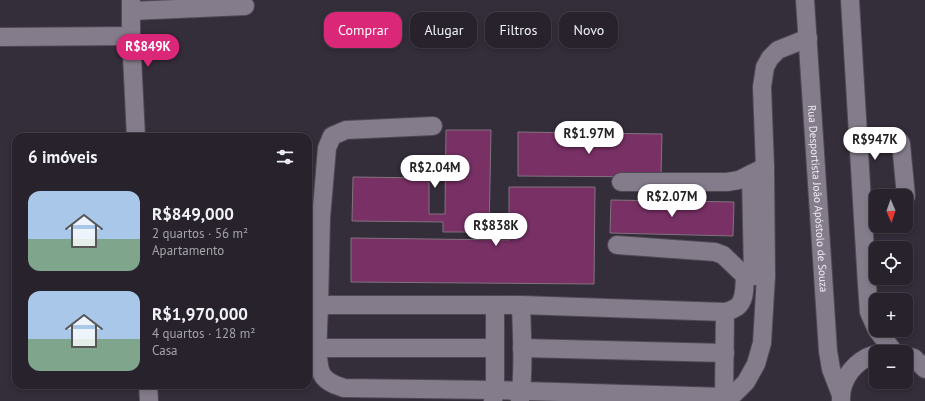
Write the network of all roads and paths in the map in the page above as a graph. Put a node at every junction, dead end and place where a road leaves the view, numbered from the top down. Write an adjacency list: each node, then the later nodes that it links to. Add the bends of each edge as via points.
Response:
1 (850, 0): 10 (street)
2 (801, 2): 7 (street, Rua Desportista João Apóstolo de Souza)
3 (131, 6): 4 (street); 5 (street)
4 (245, 6)
5 (131, 36): 6 (street); 9 (street)
6 (0, 37)
7 (808, 38): 11 (street, via 778,50 765,67); 34 (street, Rua Desportista João Apóstolo de Souza, via 828,351 834,381)
8 (433, 126): 16 (street, via 346,130 332,136 327,148)
9 (136, 133)
10 (859, 144): 13 (street, via 900,142); 19 (street)
11 (758, 171): 12 (street, via 739,180 727,182); 15 (street)
12 (622, 182)
13 (905, 189)
14 (616, 245): 15 (street, via 715,252 723,254)
15 (755, 276): 20 (street, via 741,303); 33 (street, via 762,343 756,364 746,382 735,393)
16 (319, 305): 17 (street); 23 (street)
17 (495, 305): 18 (street); 24 (street)
18 (521, 305): 20 (street); 25 (street)
19 (869, 305)
20 (725, 312): 26 (street)
21 (882, 337): 22 (street)
22 (889, 345)
23 (318, 348): 24 (street); 31 (street, via 319,370 323,377 344,388)
24 (495, 348): 31 (street)
25 (522, 348): 26 (street); 32 (street)
26 (725, 353): 33 (street)
27 (869, 357): 34 (street, via 850,372 844,383)
28 (913, 358): 29 (street)
29 (925, 369)
30 (148, 389): 35 (street)
31 (494, 395): 32 (street)
32 (521, 396): 33 (street)
33 (724, 397)
34 (841, 398)
35 (149, 401)

